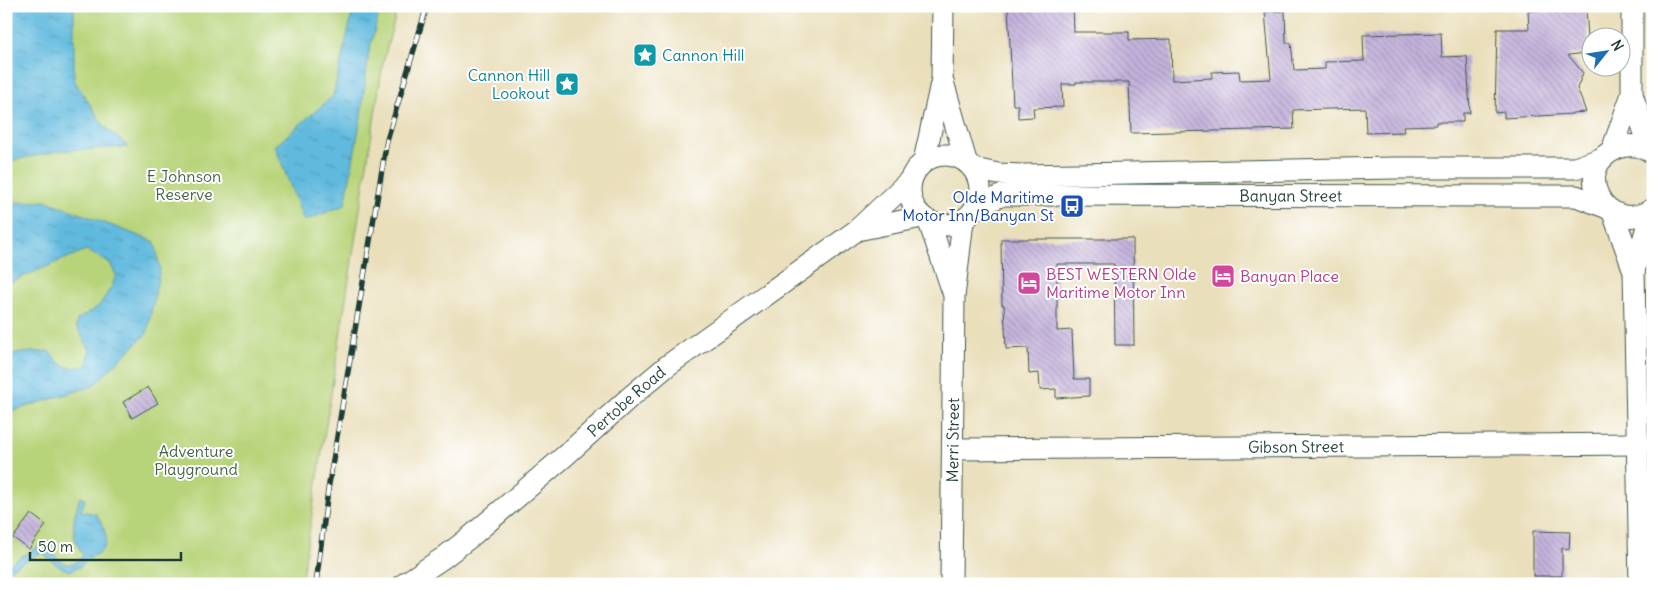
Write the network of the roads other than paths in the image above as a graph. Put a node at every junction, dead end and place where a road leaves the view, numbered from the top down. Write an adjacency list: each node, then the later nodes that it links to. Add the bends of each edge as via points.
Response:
1 (943, 6): 3 (street)
2 (1632, 6): 4 (street)
3 (942, 79): 7 (street); 8 (street)
4 (1632, 94): 5 (street); 6 (street)
5 (1652, 153): 6 (street, Banyan Street, via 1632,145)
6 (1607, 154): 9 (street, Banyan Street, via 1574,168); 11 (street, via 1598,165 1595,183 1600,200)
7 (920, 165): 8 (street, via 934,156 945,154 956,156); 14 (street, via 911,179 909,191 915,211); 15 (street, Pertobe Road, via 909,181)
8 (970, 165): 9 (street, Banyan Street, via 998,174); 13 (street, via 979,178 980,187 980,197)
9 (1394, 168): 10 (street)
10 (1394, 195): 11 (street, Banyan Street, via 1576,196); 13 (street, Banyan Street, via 1020,195 1004,196)
11 (1609, 210): 12 (street, Banyan Street, via 1633,217); 16 (street)
12 (1652, 210): 16 (street)
13 (970, 213): 14 (street, via 952,225); 17 (street, Merri Street)
14 (926, 220): 15 (street, Pertobe Road); 17 (street, Merri Street)
15 (857, 230): 20 (street, Pertobe Road, via 668,366 469,538)
16 (1634, 271): 18 (street)
17 (954, 297): 19 (street, Merri Street)
18 (1638, 444): 19 (street, Gibson Street); 22 (street)
19 (954, 449): 21 (street, Merri Street)
20 (404, 584)
21 (952, 584)
22 (1640, 584)

